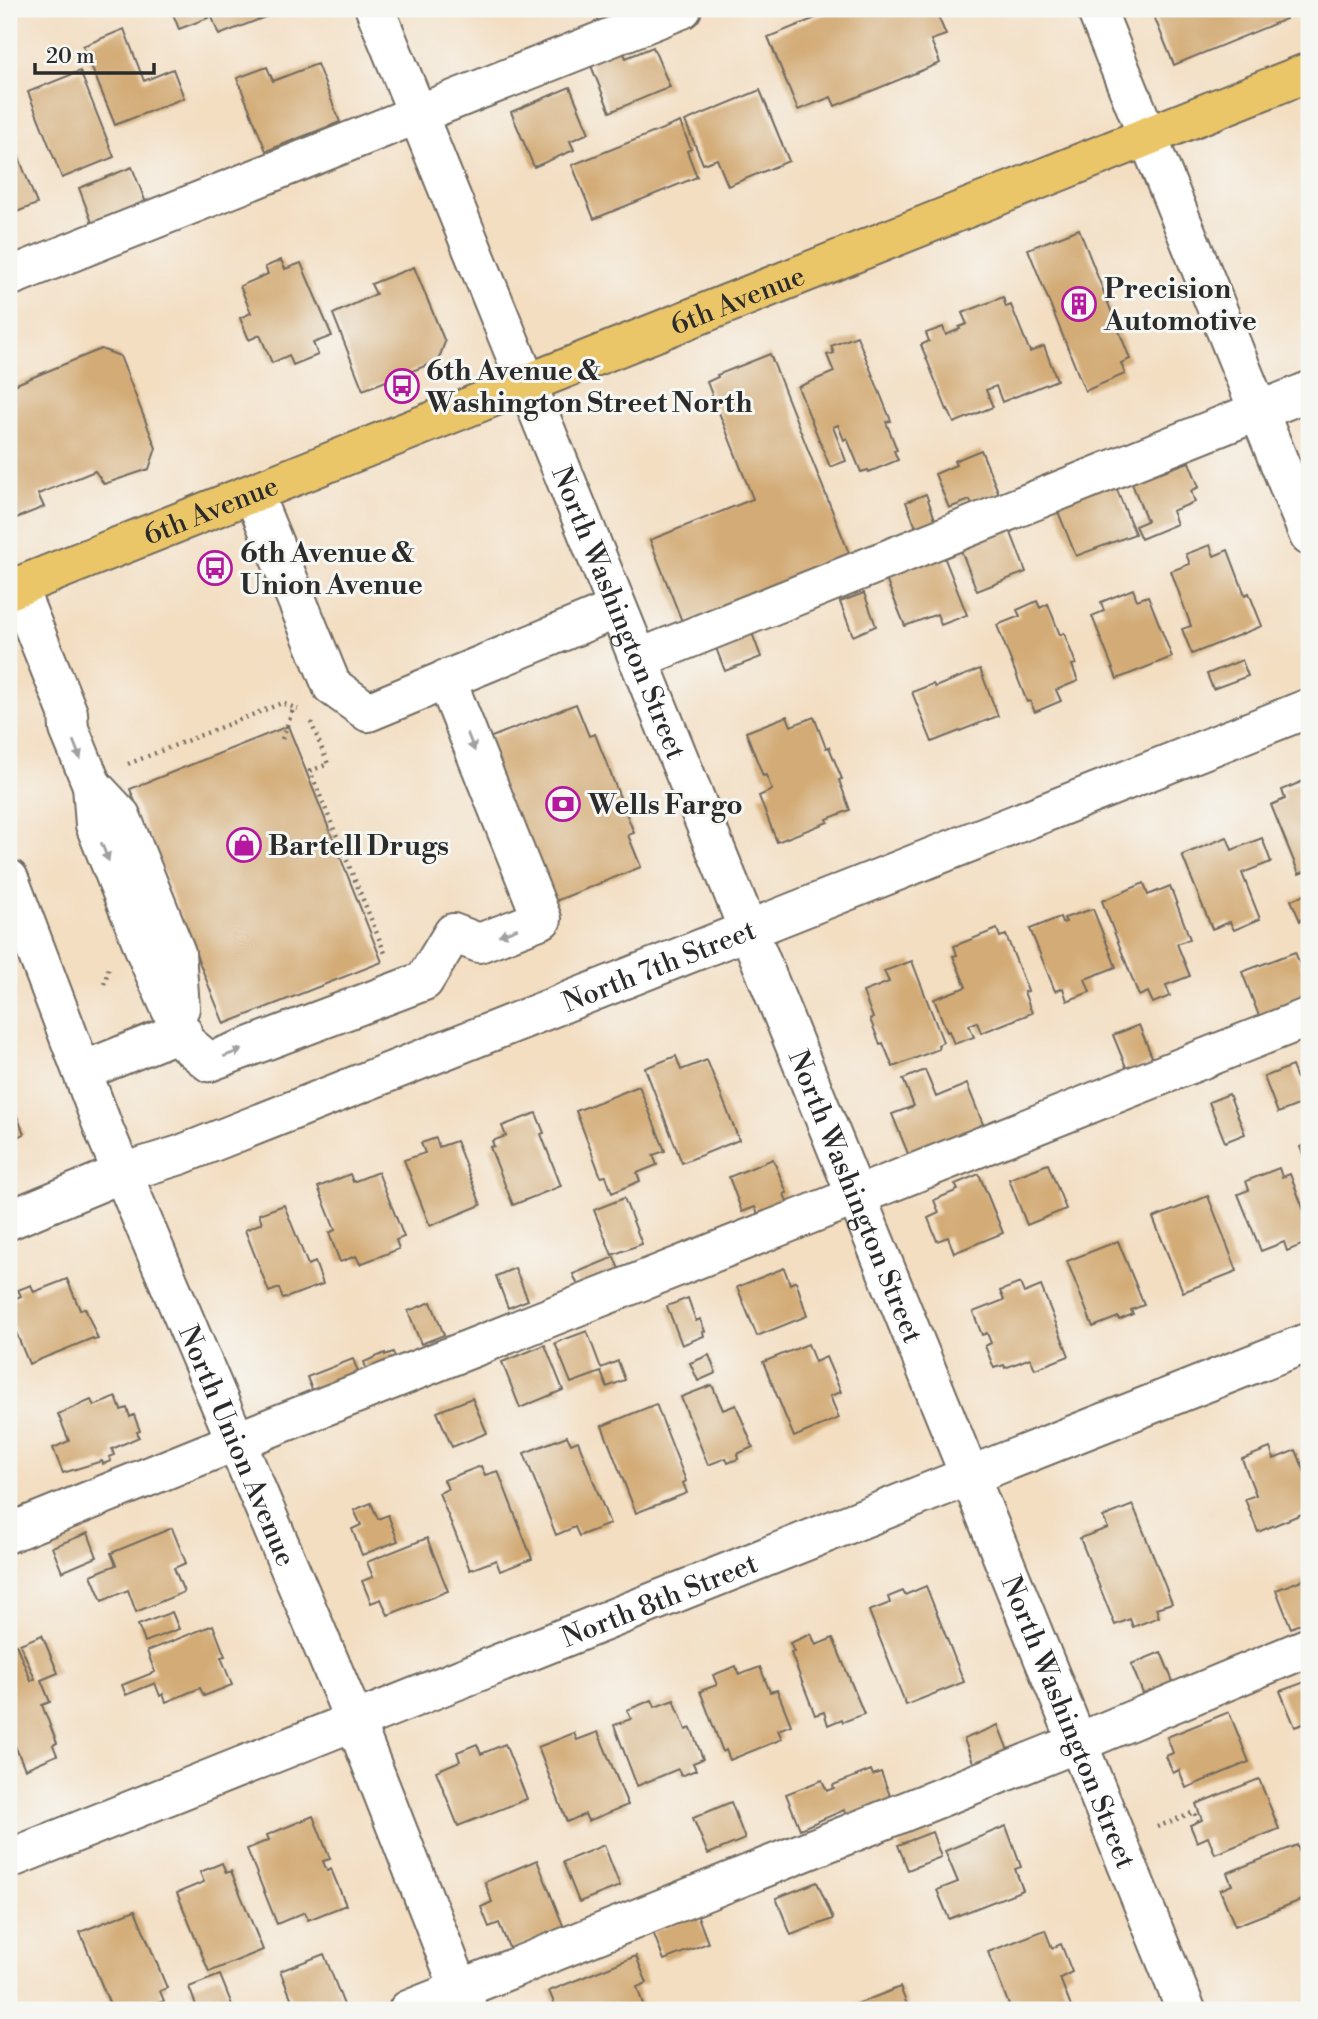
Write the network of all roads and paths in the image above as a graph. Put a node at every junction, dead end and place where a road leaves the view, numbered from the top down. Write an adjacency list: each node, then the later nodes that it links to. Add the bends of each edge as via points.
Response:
1 (375, 9): 5 (street, North Washington Street)
2 (682, 9): 5 (street)
3 (1096, 9): 6 (street)
4 (1309, 72): 6 (main road, 6th Avenue)
5 (418, 114): 7 (street); 8 (street, North Washington Street)
6 (1147, 136): 8 (main road, 6th Avenue); 10 (street)
7 (9, 276)
8 (526, 383): 11 (main road, 6th Avenue); 14 (street, North Washington Street)
9 (1309, 391): 10 (street)
10 (1259, 412): 12 (street); 15 (street)
11 (253, 492): 13 (main road, 6th Avenue); 16 (street, via 332,685 368,712)
12 (1309, 537)
13 (13, 588): 20 (street, one-way to 20, via 68,713 69,729)
14 (618, 609): 15 (street, North Washington Street); 16 (street)
15 (638, 659): 22 (street, North Washington Street)
16 (446, 679): 25 (street, via 542,919 479,943 453,933 424,981 209,1062 186,1043)
17 (294, 707): 19 (path); 20 (path, via 282,703); 23 (path, via 307,712 328,764 310,771)
18 (1309, 708): 22 (street, North 7th Street)
19 (282, 739)
20 (104, 777): 25 (street, one-way to 25, via 176,953)
21 (12, 899): 26 (street, North Union Avenue)
22 (748, 930): 27 (street, North 7th Street, via 180,1155); 28 (street, North Washington Street)
23 (385, 955)
24 (1309, 1017): 28 (street)
25 (181, 1031): 26 (street)
26 (83, 1070): 27 (street, North Union Avenue)
27 (122, 1173): 29 (street, North 7th Street); 31 (street, North Union Avenue)
28 (856, 1196): 31 (street); 32 (street, North Washington Street)
29 (9, 1220)
30 (1309, 1342): 32 (street, North 8th Street)
31 (237, 1441): 33 (street); 35 (street, North Union Avenue)
32 (969, 1476): 35 (street, North 8th Street); 36 (street, North Washington Street)
33 (9, 1533)
34 (1309, 1647): 36 (street)
35 (355, 1722): 39 (street, North 8th Street); 40 (street, North Union Avenue)
36 (1077, 1743): 40 (street); 42 (street, North Washington Street)
37 (1198, 1822): 38 (path, via 1194,1812)
38 (1157, 1827)
39 (9, 1859)
40 (464, 2000): 41 (street)
41 (408, 2010)
42 (1186, 2010)

